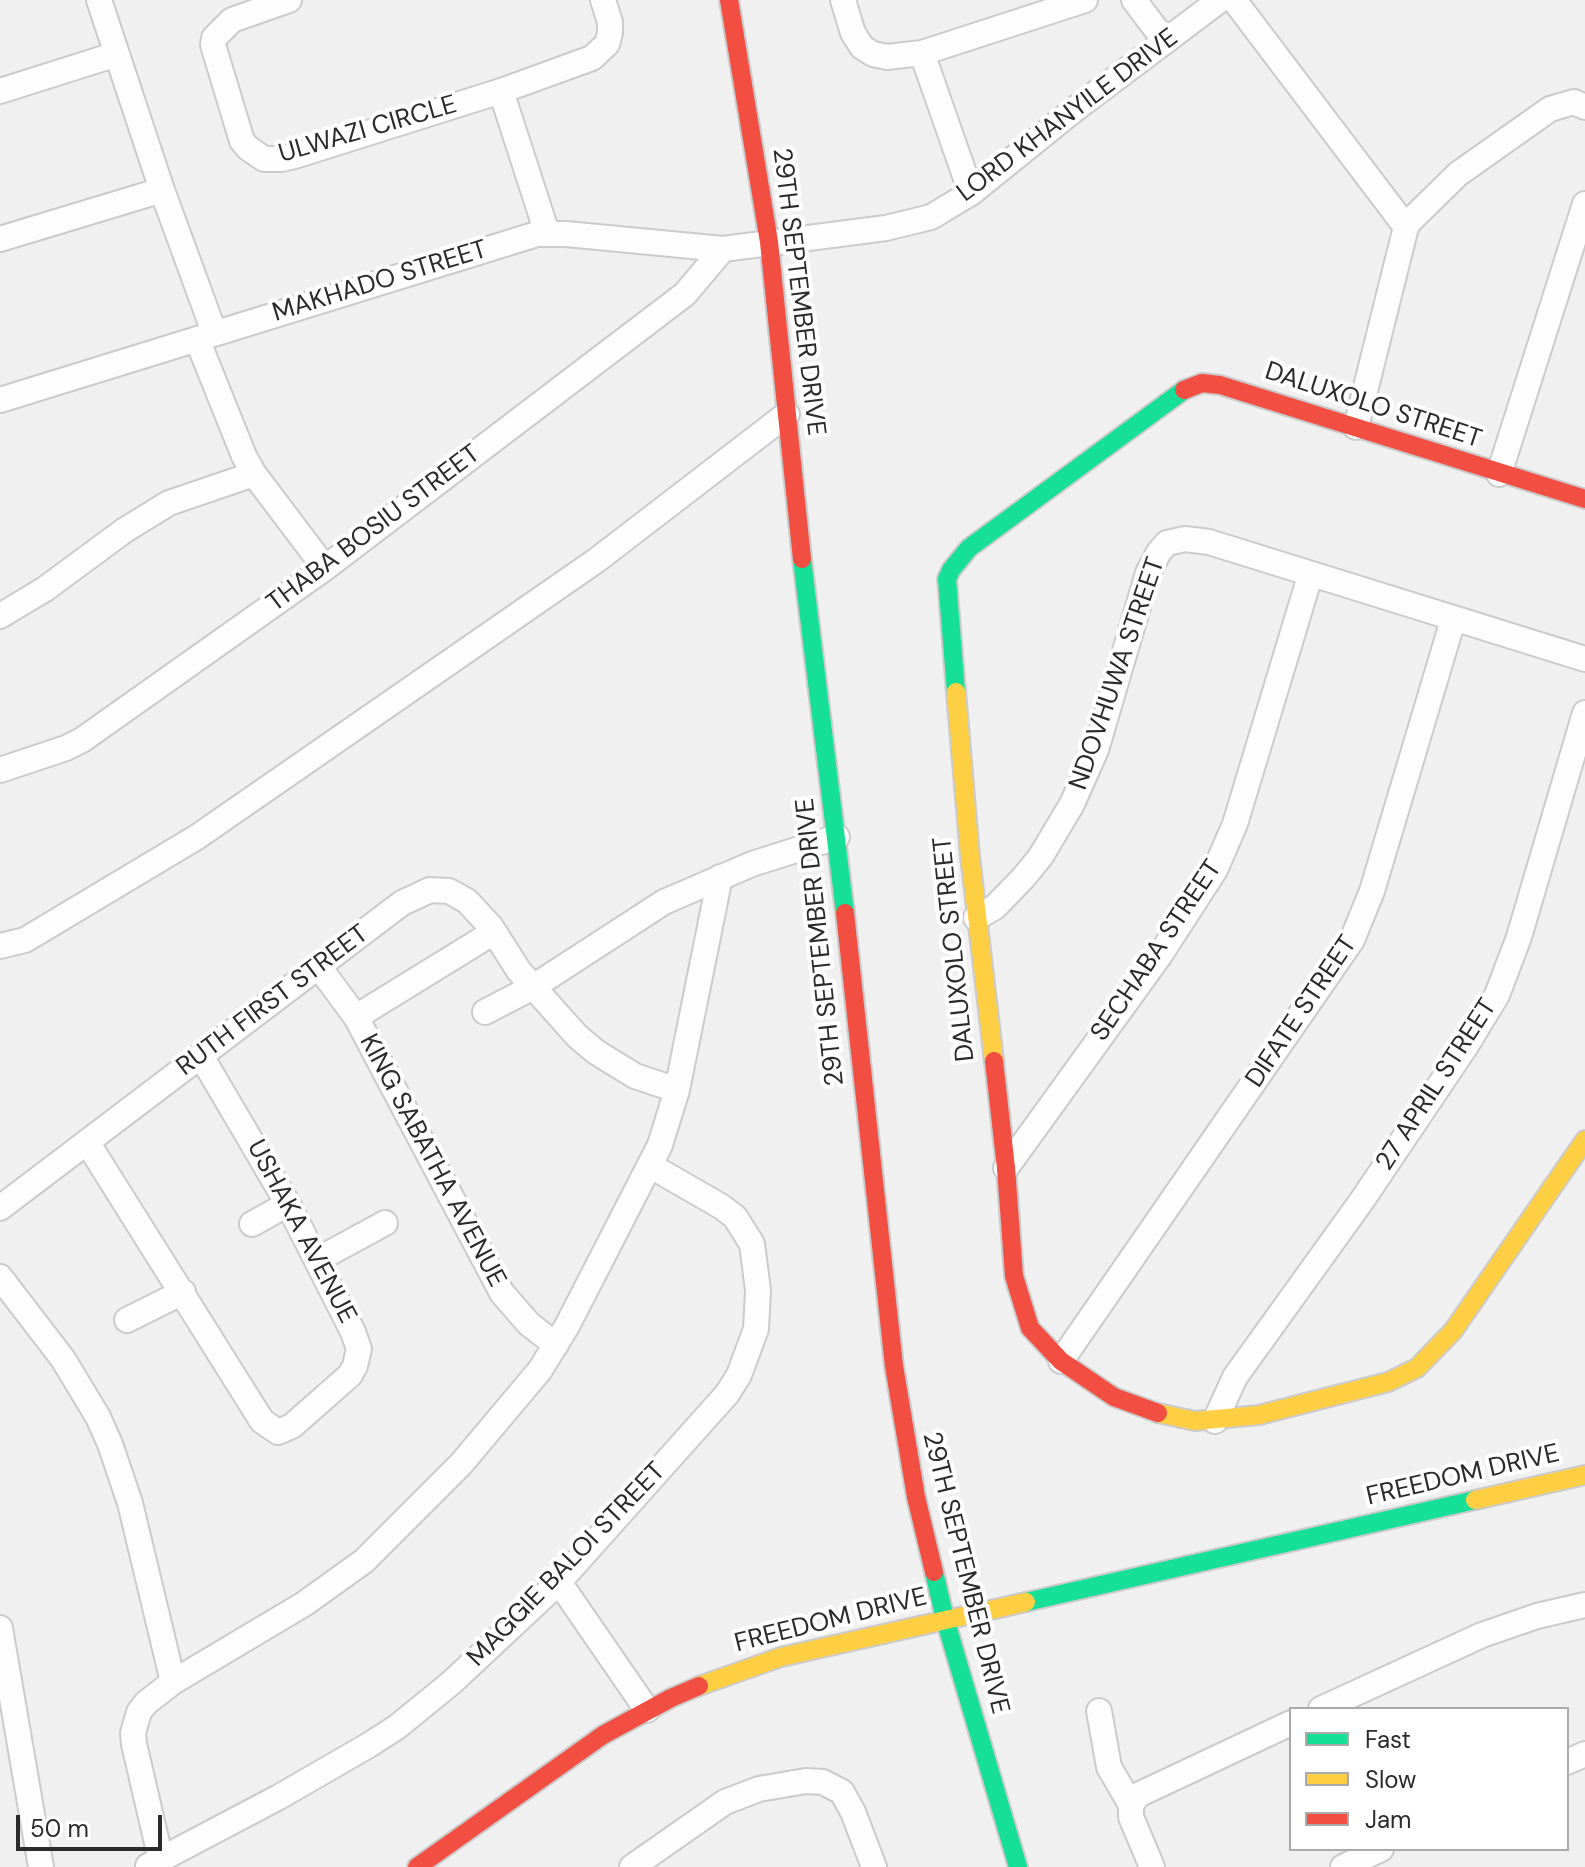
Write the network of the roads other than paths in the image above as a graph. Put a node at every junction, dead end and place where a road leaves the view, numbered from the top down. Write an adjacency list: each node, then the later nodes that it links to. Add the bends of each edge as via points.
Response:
1 (99, 0): 12 (street)
2 (289, 0): 14 (street, ULWAZI CIRCLE, via 232,20 214,38 242,141 264,159 298,155)
3 (603, 0): 14 (street, ULWAZI CIRCLE, via 610,33 601,50)
4 (729, 0): 22 (street, 29TH SEPTEMBER DRIVE)
5 (843, 0): 11 (street, via 862,47 887,57)
6 (1085, 0): 11 (street)
7 (1134, 0): 10 (street)
8 (1220, 0): 10 (street, LORD KHANYILE DRIVE)
9 (1234, 0): 19 (street)
10 (1165, 41): 17 (street, LORD KHANYILE DRIVE)
11 (922, 53): 17 (street)
12 (117, 54): 13 (street); 16 (street)
13 (0, 91)
14 (501, 91): 20 (street)
15 (1585, 107): 19 (street, via 1574,102 1550,109 1458,174)
16 (162, 190): 21 (street); 24 (street)
17 (971, 193): 22 (street, LORD KHANYILE DRIVE, via 931,217 886,228)
18 (1585, 204): 29 (street)
19 (1406, 227): 27 (street)
20 (547, 233): 23 (street, MAKHADO STREET); 24 (street, MAKHADO STREET)
21 (0, 239)
22 (769, 242): 23 (street, MAKHADO STREET); 26 (street, 29TH SEPTEMBER DRIVE)
23 (723, 249): 31 (street, THABA BOSIU STREET, via 685,294)
24 (206, 336): 25 (street, MAKHADO STREET); 28 (street)
25 (0, 400)
26 (787, 414): 38 (street, 29TH SEPTEMBER DRIVE); 42 (street, via 597,560 197,837 25,940)
27 (1356, 427): 29 (street, DALUXOLO STREET); 40 (street, DALUXOLO STREET, via 1220,385 1187,387 958,561 947,579 947,597)
28 (254, 474): 31 (street); 33 (street, via 158,510)
29 (1499, 474): 30 (street, DALUXOLO STREET)
30 (1585, 499)
31 (325, 568): 37 (street, THABA BOSIU STREET, via 82,740)
32 (1310, 576): 34 (street, NDOVHUWA STREET); 40 (street, NDOVHUWA STREET, via 1196,540 1167,543 1148,573 1086,776 1041,856 1009,895); 52 (street, SECHABA STREET, via 1235,824 1215,870)
33 (0, 616)
34 (1453, 620): 35 (street, NDOVHUWA STREET); 62 (street, DIFATE STREET, via 1372,891 1352,940)
35 (1585, 659)
36 (1585, 713): 63 (street, 27 APRIL STREET, via 1497,995 1363,1199 1235,1377)
37 (0, 770)
38 (837, 837): 39 (street); 67 (street, 29TH SEPTEMBER DRIVE, via 894,1366 916,1497)
39 (720, 877): 44 (street, via 638,917); 48 (street)
40 (976, 918): 52 (street, DALUXOLO STREET)
41 (494, 932): 43 (street, RUTH FIRST STREET, via 458,895 430,890 402,903); 44 (street, RUTH FIRST STREET); 46 (street)
42 (0, 946)
43 (319, 967): 46 (street, KING SABATHA AVENUE); 47 (street, RUTH FIRST STREET)
44 (533, 987): 45 (street); 48 (street, RUTH FIRST STREET, via 596,1052 635,1076)
45 (485, 1012)
46 (356, 1017): 61 (street, KING SABATHA AVENUE, via 502,1293)
47 (201, 1056): 50 (street, RUTH FIRST STREET); 53 (street, USHAKA AVENUE)
48 (677, 1090): 51 (street)
49 (1585, 1140): 63 (street, DALUXOLO STREET, via 1453,1331 1417,1368 1371,1387)
50 (87, 1142): 54 (street, RUTH FIRST STREET); 59 (street)
51 (651, 1166): 61 (street); 65 (street, MAGGIE BALOI STREET, via 722,1207 744,1229 756,1264 756,1329 727,1394)
52 (1006, 1168): 62 (street, DALUXOLO STREET, via 1020,1302 1030,1328)
53 (288, 1204): 56 (street); 57 (street, USHAKA AVENUE)
54 (0, 1208)
55 (385, 1223): 57 (street)
56 (252, 1224)
57 (317, 1260): 59 (street, USHAKA AVENUE, via 357,1341 358,1358 350,1375 278,1432 262,1421)
58 (0, 1277): 69 (street, via 63,1359 110,1444 130,1503)
59 (183, 1292): 60 (street)
60 (127, 1320)
61 (556, 1345): 69 (street, via 491,1431 364,1561 304,1604)
62 (1061, 1361): 63 (street, DALUXOLO STREET, via 1114,1397 1147,1411)
63 (1215, 1421)
64 (1585, 1475): 67 (street, FREEDOM DRIVE)
65 (559, 1582): 71 (street); 77 (street, MAGGIE BALOI STREET, via 397,1727)
66 (1585, 1605): 70 (street, via 1482,1635)
67 (945, 1619): 71 (street, FREEDOM DRIVE, via 755,1664); 82 (street, 29TH SEPTEMBER DRIVE)
68 (0, 1628): 74 (street)
69 (173, 1682): 77 (street, via 146,1703 133,1733)
70 (1325, 1707)
71 (647, 1710): 79 (street, FREEDOM DRIVE, via 603,1735)
72 (1099, 1711): 75 (street, via 1112,1774)
73 (1289, 1724): 75 (street, via 1151,1787)
74 (11, 1755): 78 (street)
75 (1131, 1805): 83 (street, via 1133,1824)
76 (1377, 1851): 84 (street)
77 (153, 1864)
78 (41, 1867)
79 (417, 1867)
80 (632, 1867): 81 (street, via 725,1802 759,1789 806,1781 823,1782 842,1792)
81 (874, 1867)
82 (1018, 1867)
83 (1152, 1867)
84 (1343, 1867)

